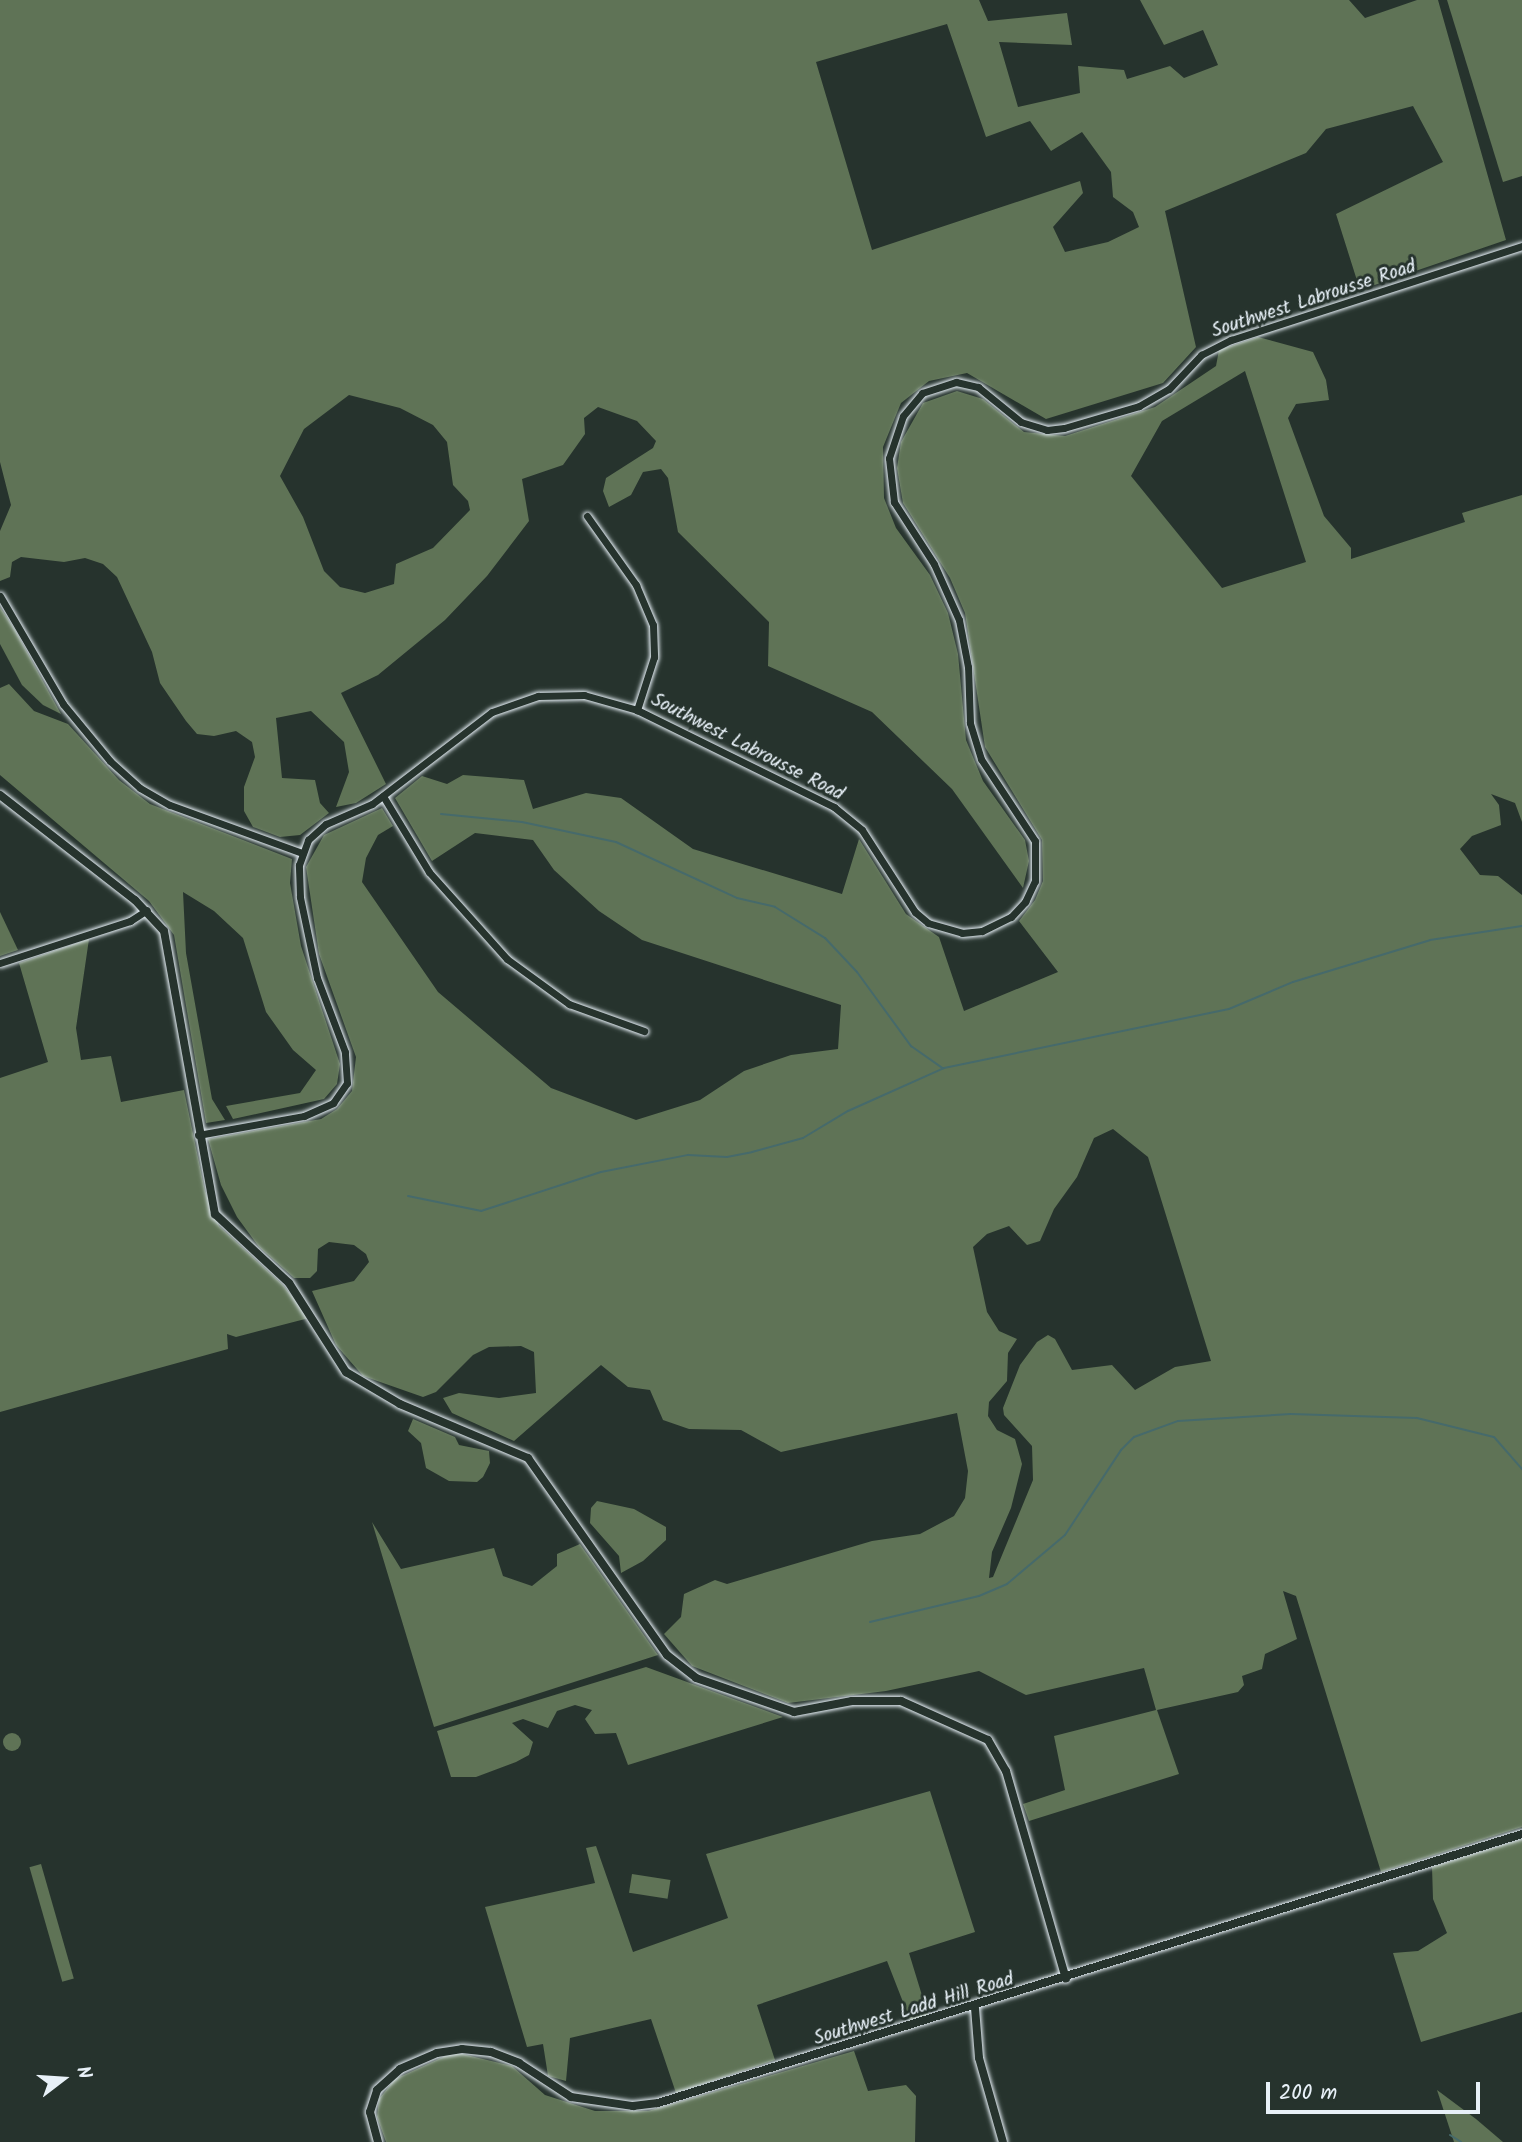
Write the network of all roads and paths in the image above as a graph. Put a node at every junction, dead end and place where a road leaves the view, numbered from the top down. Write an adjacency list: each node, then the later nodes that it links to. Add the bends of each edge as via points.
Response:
1 (1522, 246): 4 (street, Southwest Labrousse Road, via 1231,340 1201,355 1169,389 1139,406 1064,429 1046,430 1021,422 978,387 956,382 922,393 903,416 889,458 894,502 934,564 959,620 968,667 970,723 981,759 1035,841 1035,881 1026,902 997,926 962,933 928,923 915,912 862,830 834,807)
2 (587, 516): 4 (street, via 636,584 653,625 654,657)
3 (0, 596): 7 (street, via 63,704 110,761 140,788 170,805)
4 (637, 710): 6 (street, Southwest Labrousse Road, via 584,695 538,696 515,702 478,721)
5 (0, 795): 8 (street)
6 (383, 796): 7 (street, Southwest Labrousse Road, via 326,824 308,840); 10 (street, via 429,872 508,959 569,1004)
7 (302, 853): 11 (street, via 300,897 308,940 345,1052 347,1083 333,1103 304,1116)
8 (147, 911): 9 (street, via 130,921); 11 (street, via 164,931 170,948)
9 (0, 963)
10 (644, 1031)
11 (198, 1135): 13 (street, via 215,1214 289,1283 346,1372 400,1404 528,1458 680,1668 696,1678 794,1712 852,1701 901,1701 988,1740 1006,1771)
12 (1522, 1834): 13 (street, Southwest Ladd Hill Road)
13 (1066, 1979): 14 (street, Southwest Ladd Hill Road)
14 (975, 2008): 15 (street, Southwest Ladd Hill Road, via 645,2106 571,2097 519,2063 491,2052 444,2051 404,2066 381,2086 370,2108); 16 (street, via 979,2058)
15 (378, 2142)
16 (1003, 2142)

